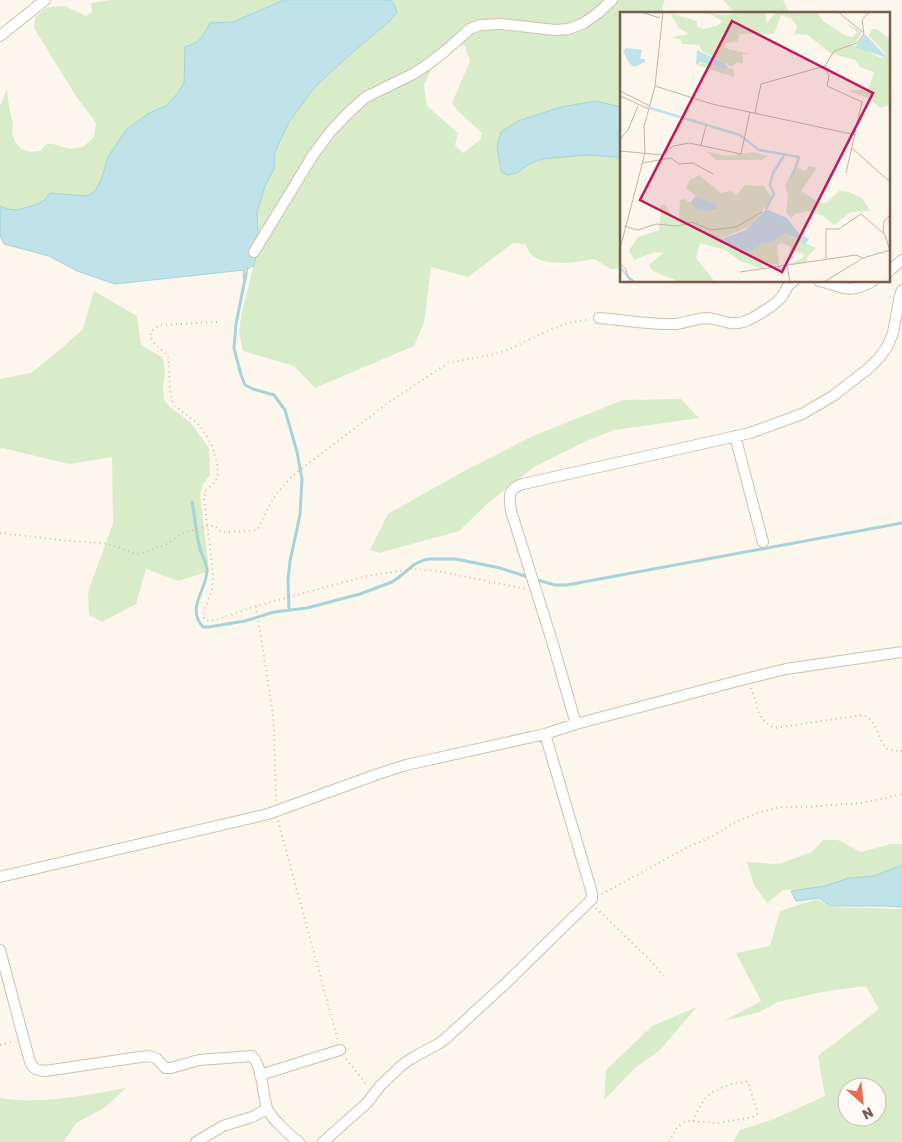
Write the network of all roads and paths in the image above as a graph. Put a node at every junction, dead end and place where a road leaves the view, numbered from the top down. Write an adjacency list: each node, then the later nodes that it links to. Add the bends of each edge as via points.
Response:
1 (45, 0): 3 (street)
2 (612, 0): 4 (street, via 598,13 569,29 480,25 470,29 413,74 366,97 331,131)
3 (0, 36)
4 (254, 252)
5 (902, 260): 6 (street)
6 (890, 270)
7 (793, 282): 11 (street, via 775,303 740,323 706,318 679,324)
8 (822, 282): 9 (street, via 857,289)
9 (871, 282)
10 (902, 290): 13 (street, via 893,333 887,347 869,368 834,396 802,414)
11 (599, 318): 14 (path, via 568,324 496,354 448,363 389,402 296,473 274,497 258,530 221,532 215,526)
12 (217, 322): 14 (path, via 162,326 151,332 153,342 168,355 171,396 175,406 204,430 215,456 216,481 206,490 204,499)
13 (735, 436): 16 (street); 17 (street, via 516,486 511,490 510,501)
14 (208, 526): 15 (path, via 182,533 165,545 136,554 103,543); 18 (path, via 213,581 204,618 216,620)
15 (0, 533)
16 (763, 542)
17 (536, 591): 18 (path, via 432,570 412,569 367,576); 21 (street)
18 (256, 606): 25 (path, via 274,728)
19 (902, 652): 20 (street, via 786,669)
20 (745, 679): 21 (street); 23 (path, via 754,695 759,716 774,728 863,715 873,721 888,750)
21 (576, 724): 22 (street)
22 (545, 734): 25 (street, via 406,765); 27 (street)
23 (902, 751)
24 (902, 794): 27 (path, via 861,803 780,807 757,813)
25 (276, 812): 26 (street); 32 (path)
26 (0, 877)
27 (591, 899): 29 (path, via 600,914); 34 (street, via 445,1039 402,1065)
28 (0, 950): 30 (street)
29 (663, 976)
30 (24, 1038): 31 (path); 33 (street, via 32,1066 39,1071 148,1056 156,1058 165,1068 199,1060 250,1056 254,1058)
31 (0, 1046)
32 (340, 1050): 33 (street); 34 (path)
33 (260, 1075): 35 (street)
34 (375, 1094): 39 (street)
35 (267, 1109): 37 (street, via 223,1126); 38 (street)
36 (693, 1121): 36 (path, via 708,1095 737,1082 748,1082 758,1111 753,1117 719,1123); 40 (path, via 678,1126)
37 (196, 1142)
38 (299, 1142)
39 (323, 1142)
40 (669, 1142)

